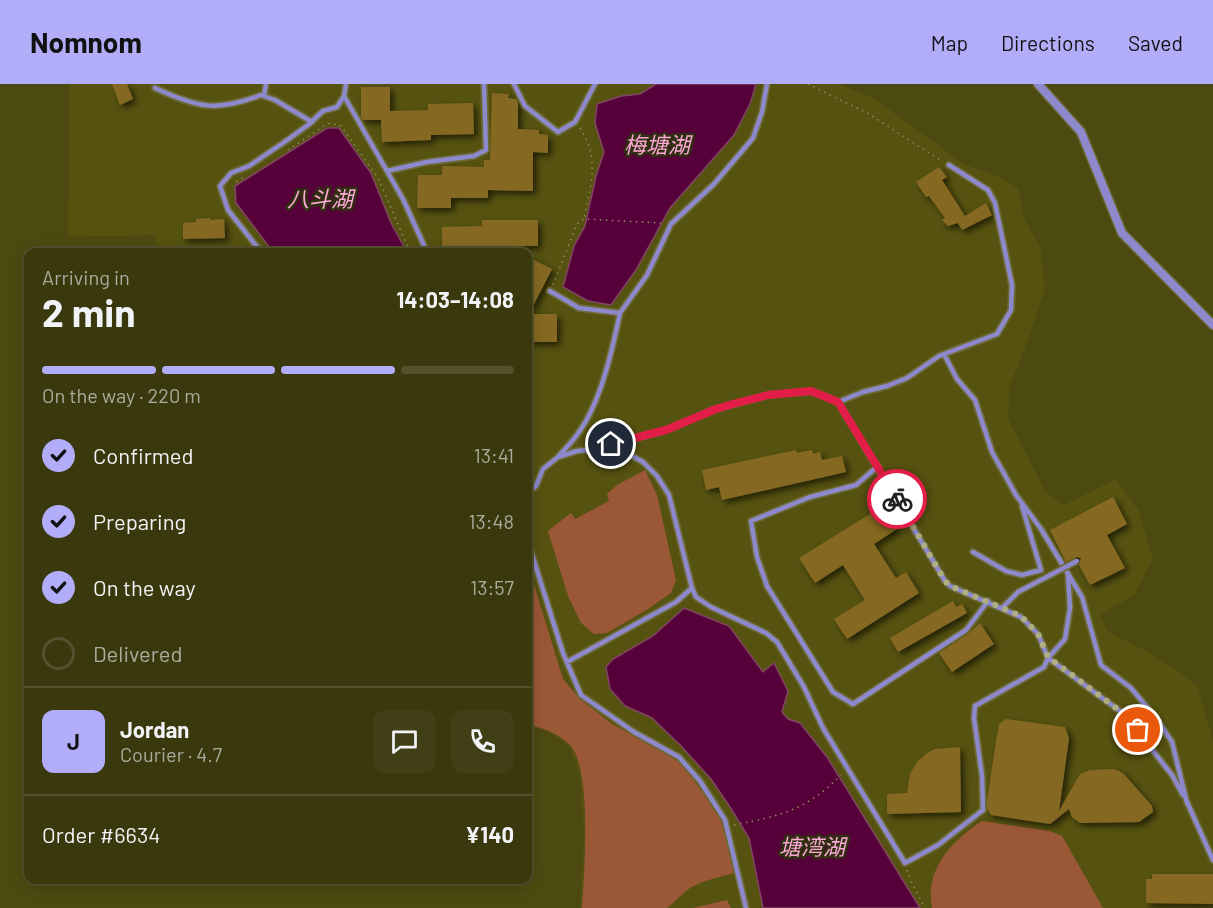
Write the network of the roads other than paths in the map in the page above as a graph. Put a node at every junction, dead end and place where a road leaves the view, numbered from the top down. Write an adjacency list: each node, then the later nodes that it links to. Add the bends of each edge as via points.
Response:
1 (266, 84): 9 (lane)
2 (346, 84): 10 (lane)
3 (484, 84): 13 (lane, via 486,150 474,156)
4 (514, 84): 5 (lane, via 525,106 558,132 575,122)
5 (595, 84)
6 (767, 84): 17 (lane, via 753,138 714,184 671,224 647,275)
7 (1038, 84): 18 (street, via 1081,132 1122,233)
8 (155, 88): 9 (lane, via 183,101 212,106 236,105)
9 (264, 96): 11 (lane)
10 (345, 96): 11 (lane, via 337,107 323,111); 13 (lane)
11 (312, 122): 14 (lane, via 249,166 231,173 220,186 228,210)
12 (949, 165): 19 (lane, via 988,190 995,203 1012,285 1011,310 997,334)
13 (387, 171): 15 (lane)
14 (258, 248)
15 (425, 248)
16 (550, 291): 17 (lane, via 579,308)
17 (620, 314): 22 (lane, via 598,394 580,431)
18 (1213, 325)
19 (944, 354): 20 (lane, via 907,378); 25 (lane, via 957,379 975,400 992,452)
20 (838, 402): 21 (lane, via 811,391 768,395); 23 (lane)
21 (596, 449): 22 (lane); 30 (lane, via 625,452 657,476 669,495)
22 (558, 458): 24 (lane, via 543,469)
23 (878, 466): 31 (lane, via 945,581); 31 (lane, via 856,485 810,497 751,521 767,586 833,692 853,704 966,630)
24 (532, 489)
25 (1021, 501): 26 (lane, via 1041,570 1022,575 1006,571); 29 (lane)
26 (973, 552)
27 (532, 554): 34 (lane)
28 (1077, 561): 32 (lane, bridge, via 1018,592)
29 (1067, 572): 33 (lane, via 1070,608 1065,639); 35 (lane, via 1083,597 1101,665 1131,688 1172,742)
30 (692, 588): 33 (lane, via 696,597 777,642 905,863 938,845 983,810 975,706 1044,667); 34 (lane, via 676,602)
31 (988, 601): 32 (lane)
32 (1002, 608): 33 (lane, via 1021,616 1038,634)
33 (1048, 657): 35 (lane, via 1124,714 1172,775)
34 (567, 662): 37 (lane, via 581,695 679,757 700,781 725,820)
35 (1187, 803): 36 (lane)
36 (1213, 860)
37 (746, 908)

